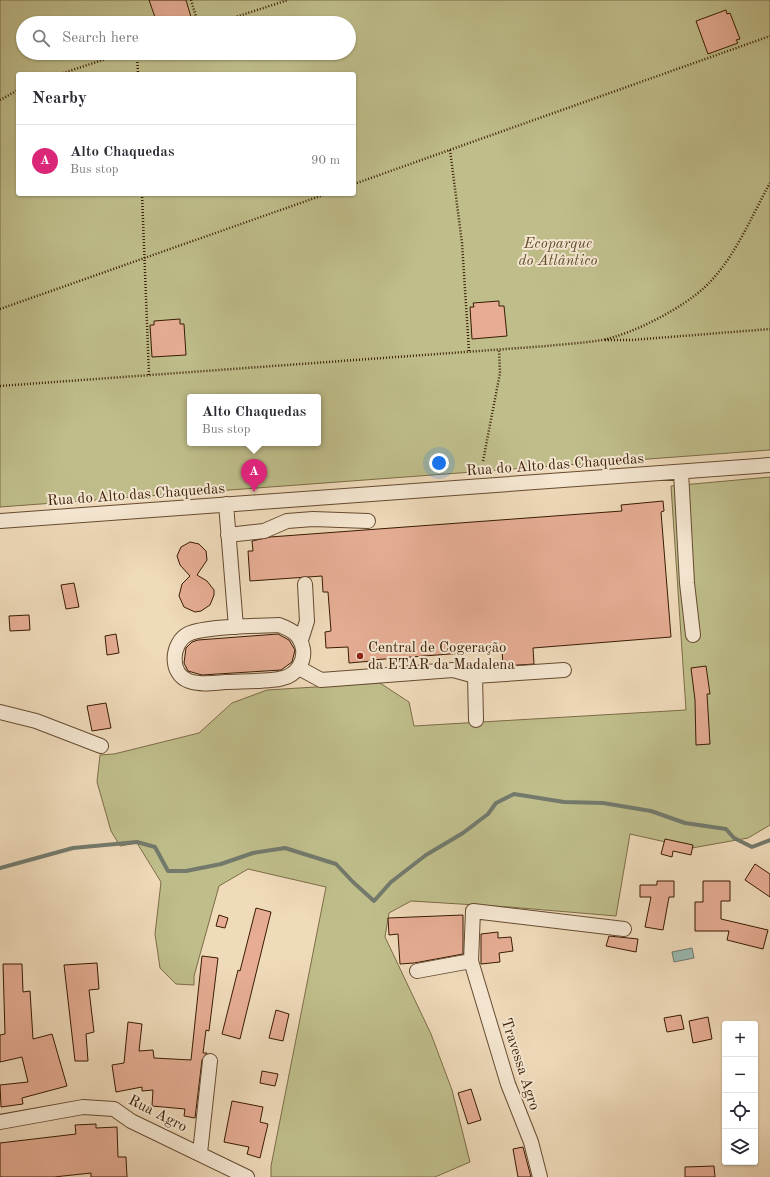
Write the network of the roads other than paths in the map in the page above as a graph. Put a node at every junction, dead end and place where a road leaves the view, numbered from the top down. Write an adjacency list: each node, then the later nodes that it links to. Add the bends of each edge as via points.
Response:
1 (770, 465): 2 (street, Rua do Alto das Chaquedas)
2 (681, 472): 3 (street, Rua do Alto das Chaquedas); 9 (street, via 687,583)
3 (226, 504): 4 (street, Rua do Alto das Chaquedas); 6 (street)
4 (0, 521)
5 (368, 522): 6 (street, via 313,518 286,521 264,531)
6 (228, 535): 8 (street)
7 (304, 584): 10 (street, via 307,622)
8 (236, 627): 10 (street, via 279,625 292,630); 11 (street, via 199,631 187,635 178,644 174,657 177,671 187,680 201,684 283,678)
9 (693, 635)
10 (301, 640): 11 (street, via 304,654)
11 (299, 668): 13 (street, via 321,680 453,670)
12 (564, 670): 13 (street)
13 (475, 676): 15 (street)
14 (0, 712): 16 (street, via 36,721)
15 (476, 720)
16 (100, 746)
17 (624, 929): 18 (street, Travessa Agro, via 473,911)
18 (471, 962): 19 (street); 24 (street, Travessa Agro, via 508,1084 531,1142)
19 (416, 971)
20 (210, 1061): 22 (street)
21 (0, 1122): 22 (street, Rua Agro, via 83,1107 114,1109 131,1121)
22 (200, 1153): 23 (street, Rua Agro)
23 (247, 1177)
24 (540, 1177)

